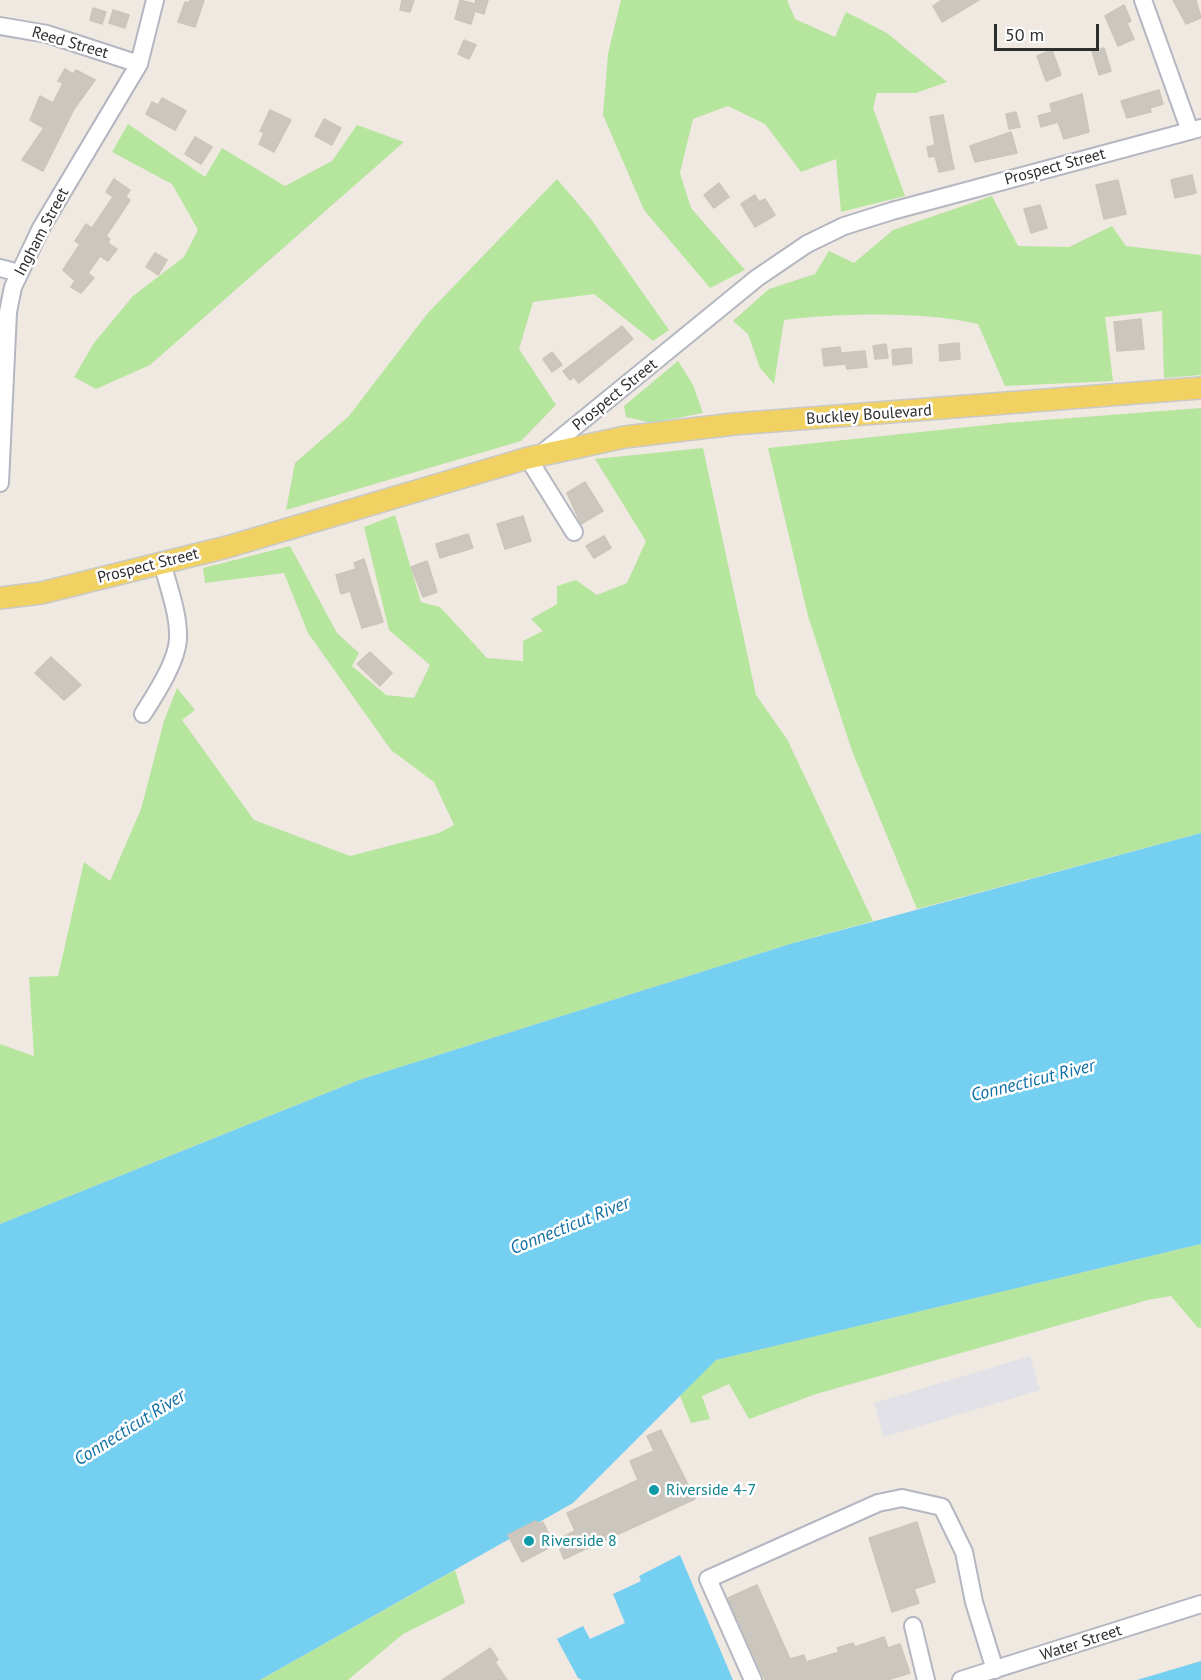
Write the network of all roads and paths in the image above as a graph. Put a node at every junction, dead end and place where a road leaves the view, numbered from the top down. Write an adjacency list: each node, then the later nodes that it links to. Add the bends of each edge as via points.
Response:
1 (155, 0): 4 (street, Ingham Street)
2 (1143, 0): 5 (street)
3 (0, 26): 4 (street, Reed Street, via 47,34)
4 (139, 63): 7 (street, Ingham Street, via 41,228)
5 (1196, 130): 9 (street, Prospect Street, via 844,226 757,278)
6 (0, 268): 7 (street)
7 (19, 273): 10 (street, Ingham Street, via 8,312)
8 (1201, 388): 9 (main road, Buckley Boulevard, via 656,432)
9 (533, 457): 11 (street); 12 (main road, Prospect Street, via 238,544)
10 (0, 483)
11 (574, 532)
12 (162, 562): 13 (main road, Prospect Street, via 41,593); 14 (street, via 178,641 160,689)
13 (0, 598)
14 (142, 714)
15 (1201, 1604): 17 (street, Water Street)
16 (913, 1626): 19 (street)
17 (995, 1670): 18 (street, via 974,1602 964,1552 942,1507 902,1498 878,1503 708,1580); 20 (street, Water Street)
18 (753, 1680)
19 (927, 1680)
20 (961, 1680)

